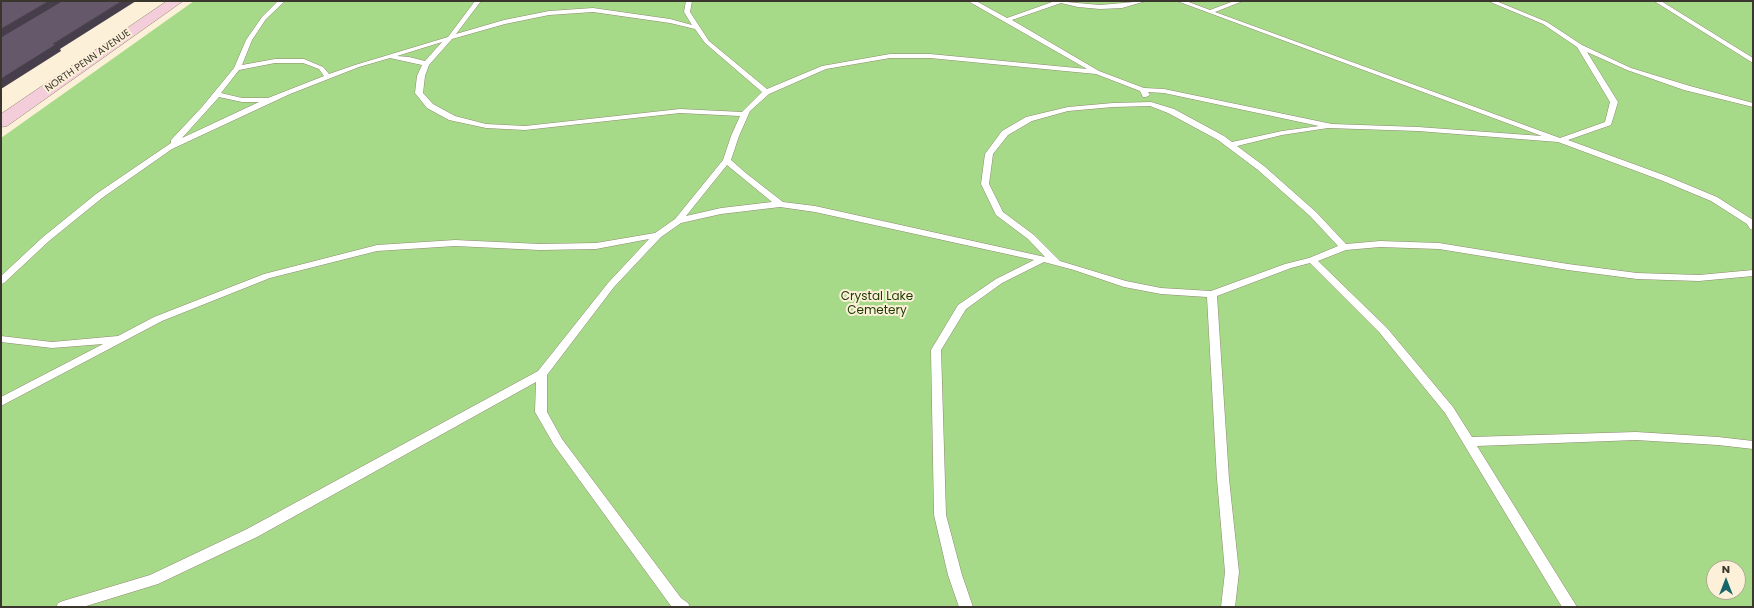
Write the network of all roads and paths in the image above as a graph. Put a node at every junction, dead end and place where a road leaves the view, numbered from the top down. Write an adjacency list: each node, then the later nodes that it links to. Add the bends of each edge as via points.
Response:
1 (176, 1): 30 (main road, NORTH PENN AVENUE)
2 (282, 1): 20 (lane, via 264,18 249,40)
3 (478, 1): 15 (lane)
4 (689, 1): 14 (lane, via 687,12)
5 (971, 1): 13 (lane)
6 (1061, 1): 7 (lane, via 1078,6 1100,7 1122,6); 13 (lane)
7 (1143, 1)
8 (1180, 1): 12 (lane)
9 (1240, 1): 12 (lane)
10 (1491, 1): 16 (lane, via 1545,23)
11 (1657, 1): 18 (lane)
12 (1209, 12): 32 (lane)
13 (1007, 20): 21 (lane)
14 (698, 28): 15 (lane, via 670,21 593,10 549,13 504,22); 24 (lane, via 707,42)
15 (450, 38): 17 (lane); 19 (lane)
16 (1580, 46): 28 (lane, via 1629,69 1687,88); 32 (lane, via 1614,102 1608,123)
17 (385, 58): 19 (lane, via 409,59); 22 (lane)
18 (1753, 61)
19 (426, 64): 29 (lane, via 421,76 419,93 430,106 452,118 486,126 525,128 680,111)
20 (237, 68): 22 (lane, via 275,61 304,61 321,68); 25 (lane)
21 (1096, 72): 23 (lane); 24 (lane, via 930,56 890,56 824,67)
22 (328, 77): 26 (lane)
23 (1144, 90): 27 (lane); 31 (lane, via 1164,91)
24 (766, 92): 29 (lane)
25 (217, 94): 26 (lane, via 242,100); 34 (lane)
26 (270, 100): 34 (lane)
27 (1151, 104): 33 (lane, via 1170,111); 43 (lane, via 1068,109 1029,119 1005,133 989,154 985,184 999,213 1031,237)
28 (1753, 105)
29 (745, 114): 35 (lane)
30 (1, 122)
31 (1332, 126): 32 (lane, via 1418,129); 33 (lane, via 1282,133)
32 (1560, 140): 38 (lane, via 1666,178 1714,199)
33 (1231, 146): 40 (lane, via 1313,214)
34 (169, 147): 45 (lane, via 75,215)
35 (728, 160): 36 (lane); 37 (lane)
36 (780, 204): 37 (lane, via 721,211); 41 (lane, via 816,209)
37 (678, 221): 39 (lane)
38 (1752, 224)
39 (658, 235): 47 (lane, via 596,246 540,247 455,243 377,248 267,276 158,319); 49 (lane, via 611,285)
40 (1344, 247): 42 (lane); 44 (lane, via 1380,244 1439,246 1637,276 1699,278)
41 (1043, 259): 43 (lane); 55 (lane, via 1000,281 962,306 936,350 940,515)
42 (1312, 260): 46 (lane, via 1288,266); 51 (lane, via 1383,330 1449,410)
43 (1056, 263): 46 (lane, via 1124,284 1161,291)
44 (1753, 273)
45 (1, 281)
46 (1212, 294): 56 (lane, via 1222,472 1232,572)
47 (122, 338): 48 (lane, via 52,344); 50 (lane)
48 (1, 339)
49 (542, 374): 53 (lane, via 252,533 152,580); 54 (lane, via 541,412 558,442 676,602)
50 (1, 402)
51 (1468, 442): 52 (lane, via 1636,436); 57 (lane)
52 (1753, 445)
53 (62, 607)
54 (683, 607)
55 (966, 607)
56 (1228, 607)
57 (1570, 607)

